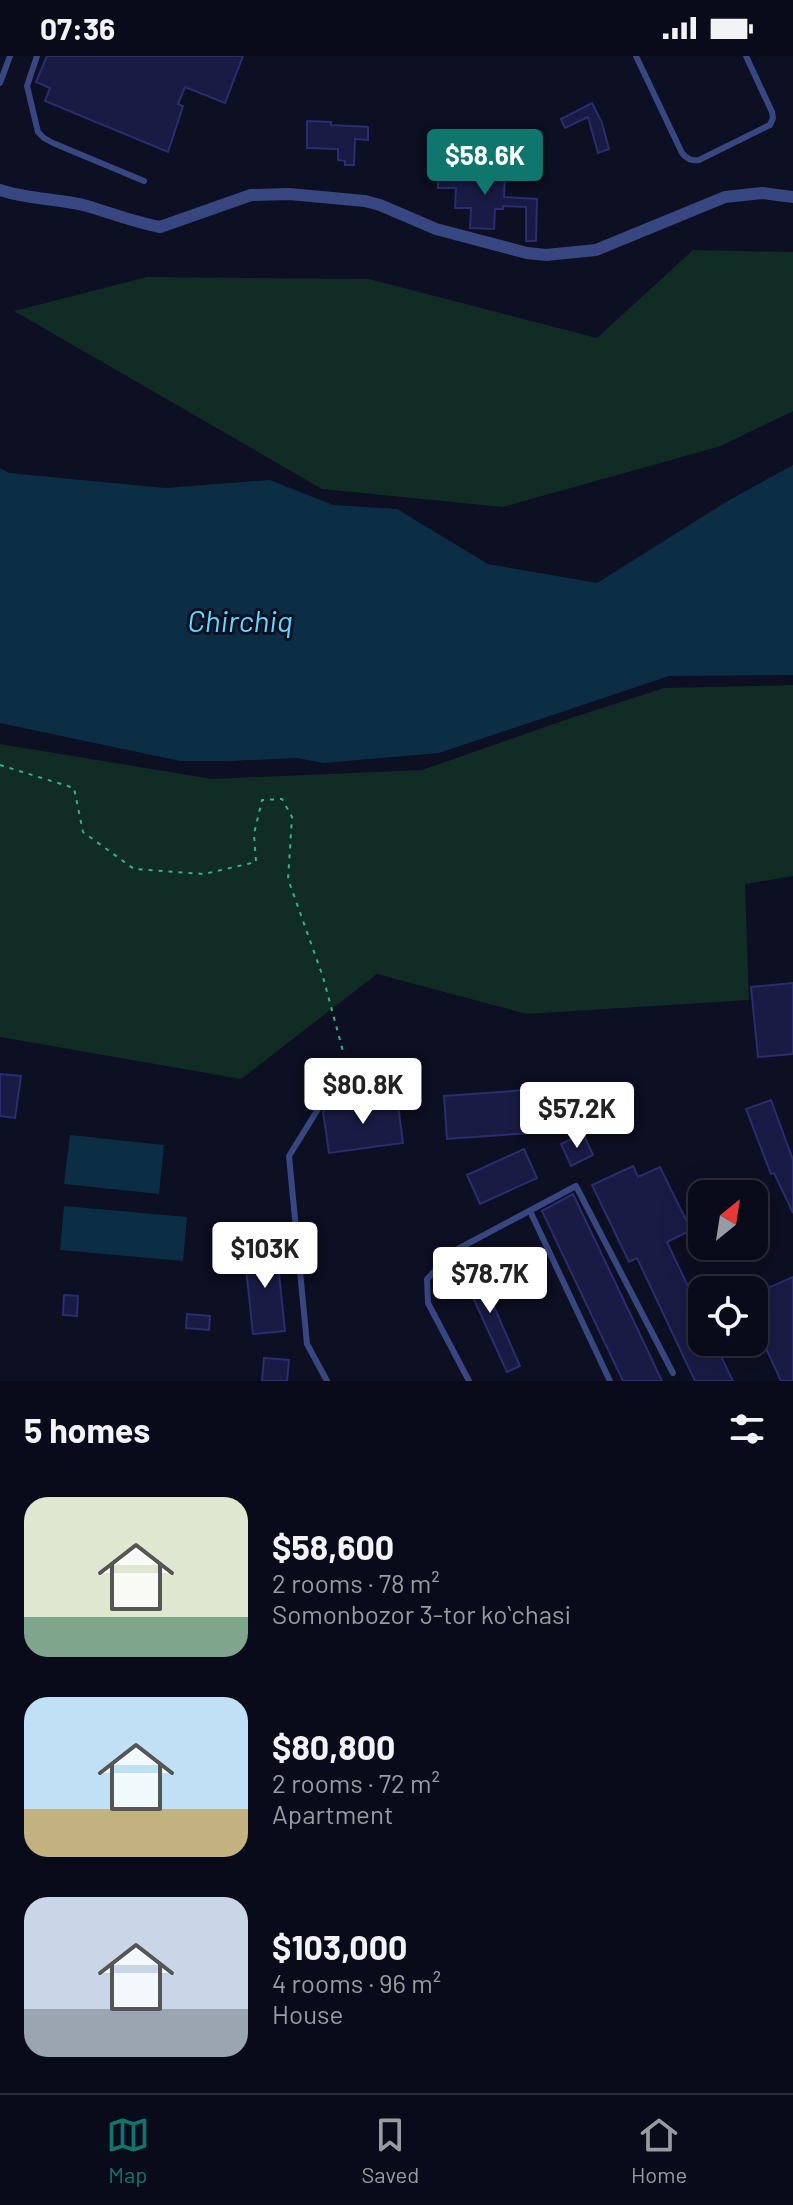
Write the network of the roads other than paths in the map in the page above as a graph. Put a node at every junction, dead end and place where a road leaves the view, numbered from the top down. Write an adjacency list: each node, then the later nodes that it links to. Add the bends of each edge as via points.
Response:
1 (10, 56): 5 (lane)
2 (37, 56): 6 (lane, via 27,86 38,132)
3 (636, 56): 4 (lane, via 682,153 692,161 770,125 772,112)
4 (746, 56)
5 (0, 83)
6 (144, 181)
7 (0, 190): 8 (street, via 87,206 160,227 251,195 365,201 436,229 546,255 596,250 725,197)
8 (793, 197)
9 (346, 1064): 12 (lane, via 289,1156 307,1344)
10 (530, 1211): 11 (lane, via 576,1186); 13 (lane, via 454,1251 427,1279 428,1303); 14 (lane)
11 (673, 1373)
12 (327, 1381)
13 (469, 1381)
14 (610, 1381)

